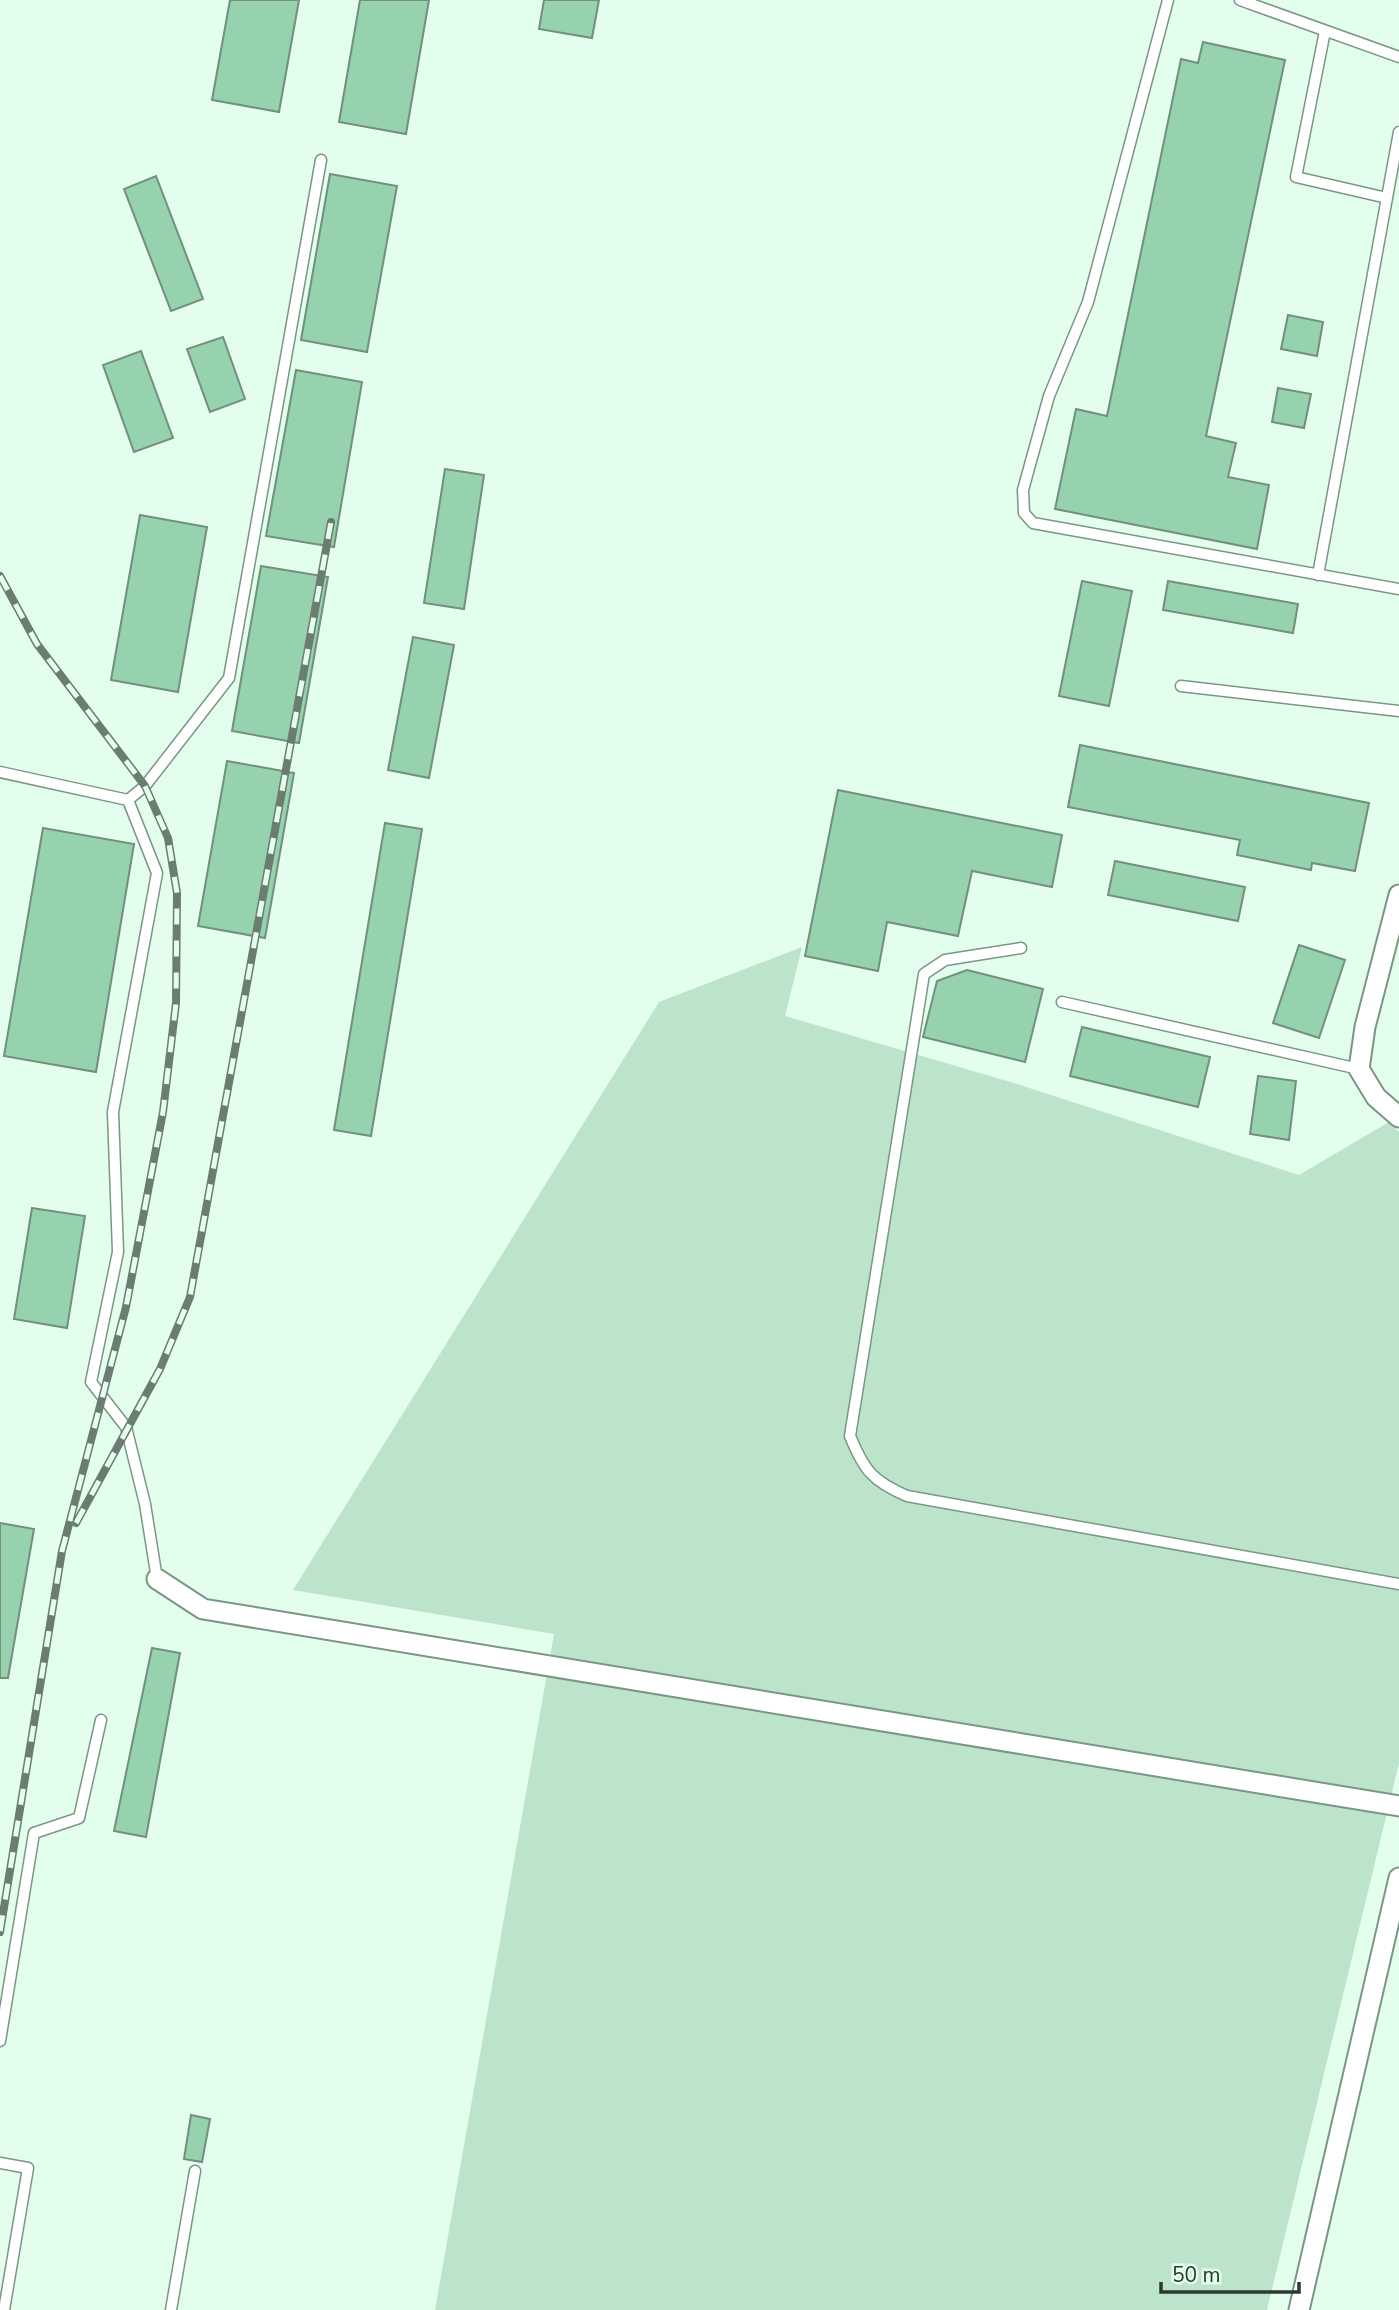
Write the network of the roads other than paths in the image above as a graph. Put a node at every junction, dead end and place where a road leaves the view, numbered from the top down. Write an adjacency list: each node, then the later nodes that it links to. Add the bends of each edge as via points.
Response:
1 (1168, 0): 8 (lane, via 1088,302 1049,396 1023,490 1024,513 1032,523)
2 (1240, 0): 3 (lane)
3 (1325, 31): 4 (lane); 7 (lane, via 1296,177)
4 (1399, 57)
5 (1399, 131): 7 (lane)
6 (321, 160): 13 (lane, via 229,678 145,786)
7 (1387, 198): 8 (lane)
8 (1318, 575): 9 (lane)
9 (1399, 589)
10 (1181, 686): 11 (lane)
11 (1399, 711)
12 (0, 772): 13 (lane)
13 (128, 800): 19 (lane, via 157,873 113,1112 118,1252 91,1382 126,1427)
14 (1399, 895): 17 (street, via 1365,1027)
15 (1021, 948): 20 (lane, via 945,960 924,974 850,1436 862,1467 885,1486 907,1496)
16 (1062, 1002): 17 (lane)
17 (1359, 1069): 18 (street, via 1376,1097)
18 (1399, 1117)
19 (157, 1579): 22 (street, via 203,1609)
20 (1399, 1584)
21 (101, 1720): 24 (lane, via 79,1818 34,1833)
22 (1399, 1806)
23 (1399, 1878): 29 (street)
24 (0, 2041)
25 (0, 2163): 27 (lane, via 29,2168)
26 (195, 2172): 28 (lane)
27 (4, 2310)
28 (171, 2310)
29 (1300, 2310)

